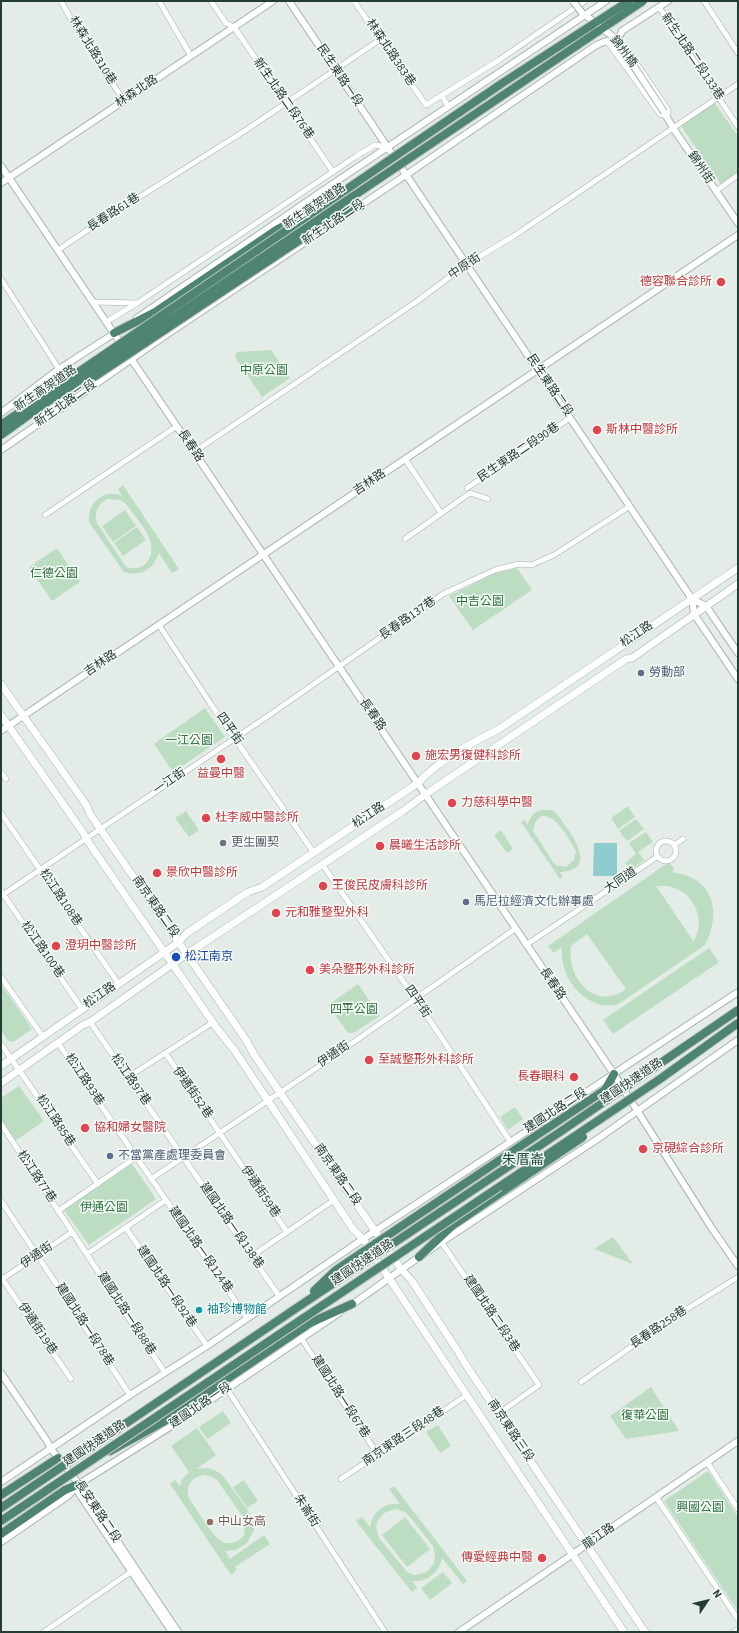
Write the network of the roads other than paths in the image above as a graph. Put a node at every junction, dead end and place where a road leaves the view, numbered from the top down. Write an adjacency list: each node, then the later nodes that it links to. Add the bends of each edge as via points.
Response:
1 (61, 1): 26 (street, 林森北路310巷)
2 (159, 1): 21 (street)
3 (211, 1): 16 (street, 新生北路二段76巷, via 226,23)
4 (273, 1): 16 (street, 林森北路)
5 (289, 1): 22 (street, 民生東路一段)
6 (354, 1): 18 (street, 林森北路383巷)
7 (573, 1): 15 (street, 錦州橋, bridge)
8 (585, 1): 24 (street)
9 (606, 1): 15 (street)
10 (628, 1): 39 (highway, 新生高架道路, bridge)
11 (643, 1): 56 (highway, 新生高架道路, bridge)
12 (668, 1): 14 (street)
13 (704, 1): 20 (street)
14 (659, 7): 17 (street, via 622,31); 25 (street, 新生北路二段133巷)
15 (583, 14): 28 (street); 29 (street, 錦州橋, bridge, via 616,39)
16 (234, 27): 21 (street, 林森北路); 27 (street, 新生北路二段76巷)
17 (619, 38): 19 (street, 新生北路二段); 29 (street, via 668,110)
18 (381, 39): 22 (street, 長春路61巷); 24 (street, 林森北路383巷, via 426,105)
19 (607, 41): 29 (street, via 660,114); 35 (street, 新生北路二段, via 595,46)
20 (738, 53)
21 (191, 56): 26 (street, 林森北路)
22 (335, 69): 27 (street, 長春路61巷); 32 (street, 民生東路一段)
23 (738, 84): 25 (street, 中原街)
24 (442, 96): 28 (street)
25 (718, 97): 30 (street, 新生北路二段133巷); 31 (street, 中原街)
26 (124, 101): 37 (street, 林森北路)
27 (286, 103): 34 (street, 新生北路二段76巷); 44 (street, 長春路61巷)
28 (448, 106): 32 (street)
29 (665, 114): 31 (street, 錦州街)
30 (738, 127)
31 (673, 128): 40 (street, 錦州街); 45 (street, 中原街, via 514,236)
32 (388, 149): 34 (street, via 375,146); 35 (street, 民生東路一段, bridge); 50 (street)
33 (1, 166): 37 (street, 長春路)
34 (333, 172): 48 (street)
35 (406, 174): 41 (street, 新生北路二段); 45 (street, 民生東路二段)
36 (738, 175): 40 (street)
37 (9, 178): 38 (street, 林森北路); 44 (street, 長春路)
38 (1, 183)
39 (344, 191): 50 (highway, bridge, via 276,230 155,312); 59 (highway, 新生高架道路, bridge)
40 (716, 191): 42 (street, 錦州街)
41 (361, 206): 51 (street, 新生北路二段); 56 (highway, bridge, via 342,212 94,377)
42 (738, 223)
43 (738, 235): 53 (street, 吉林路)
44 (58, 250): 47 (street, 長春路)
45 (467, 264): 53 (street, 民生東路二段); 63 (street, 中原街, via 416,302)
46 (1, 279): 52 (street)
47 (93, 302): 48 (street); 49 (street, 長春路)
48 (139, 302): 49 (street)
49 (106, 322): 50 (street, 長春路)
50 (114, 333): 51 (street, 長春路); 52 (street)
51 (132, 359): 55 (street, 新生北路二段); 60 (street, 長春路)
52 (59, 369): 54 (street)
53 (538, 370): 58 (street, 民生東路二段); 64 (street, 吉林路)
54 (18, 400): 55 (street, via 28,413 40,414 62,398); 57 (street)
55 (72, 400): 62 (street, 新生北路二段)
56 (37, 409): 61 (highway, 新生高架道路, bridge)
57 (1, 412)
58 (570, 418): 65 (street, 民生東路二段90巷); 67 (street, 民生東路二段)
59 (1, 425)
60 (177, 426): 63 (street, 長春路); 69 (street)
61 (1, 436)
62 (1, 450)
63 (194, 452): 71 (street, 長春路)
64 (405, 459): 68 (street); 71 (street, 吉林路)
65 (467, 488)
66 (488, 499): 68 (street, via 470,493)
67 (630, 506): 74 (street, 民生東路二段); 79 (street, 長春路137巷, via 554,555 531,565 519,564 495,570 443,594)
68 (442, 513): 70 (street)
69 (45, 515)
70 (405, 539)
71 (263, 555): 77 (street, 吉林路); 79 (street, 長春路)
72 (738, 568): 74 (main road, 松江路)
73 (738, 584): 75 (main road, 松江路)
74 (692, 599): 75 (street, 民生東路二段); 76 (street, 民生東路二段); 89 (main road, 松江路, via 500,729 475,741 426,774)
75 (706, 606): 76 (main road, 松江路); 78 (street, 民生東路二段)
76 (694, 614): 80 (street, 民生東路二段); 90 (main road, 松江路)
77 (159, 625): 83 (street, 吉林路); 86 (street, 四平街)
78 (738, 653)
79 (339, 667): 86 (street, 一江街); 89 (street, 長春路)
80 (738, 679)
81 (1, 684): 83 (main road, 南京東路二段)
82 (1, 715): 84 (main road, 南京東路二段)
83 (23, 716): 84 (street, 吉林路); 92 (main road, 南京東路二段)
84 (10, 725): 85 (street, 吉林路); 93 (main road, 南京東路二段)
85 (1, 731)
86 (235, 738): 92 (street, 一江街); 96 (street, 四平街)
87 (1, 772): 88 (street)
88 (6, 779)
89 (418, 783): 90 (street, 長春路); 96 (main road, 松江路)
90 (426, 794): 98 (main road, 松江路, via 412,806); 101 (street, 長春路)
91 (1, 813): 99 (street, 松江路108巷)
92 (101, 829): 93 (street, 一江街); 102 (main road, 南京東路二段)
93 (87, 838): 99 (street, 一江街); 104 (main road, 南京東路二段)
94 (683, 839): 95 (street)
95 (674, 845): 97 (street, via 672,842 664,841 657,846); 97 (street, via 674,856 668,861 659,860)
96 (314, 853): 102 (main road, 松江路, via 262,887 248,892)
97 (657, 857): 103 (street, 大同道)
98 (322, 864): 105 (main road, 松江路); 110 (street, 四平街)
99 (40, 870): 100 (street, 一江街); 108 (street, 松江路108巷)
100 (2, 894): 111 (street, 松江路100巷)
101 (515, 929): 103 (street, 長春路); 110 (street, 伊通街)
102 (179, 942): 104 (main road, 松江路); 105 (main road, 南京東路二段)
103 (526, 945): 124 (street, 長春路)
104 (164, 952): 106 (main road, 南京東路二段); 108 (main road, 松江路)
105 (187, 954): 106 (main road, 松江路); 128 (main road, 南京東路二段)
106 (172, 964): 113 (main road, 松江路); 114 (main road, 南京東路二段)
107 (1, 977): 116 (street)
108 (118, 983): 111 (main road, 松江路)
109 (738, 992): 124 (street, 建國北路二段)
110 (415, 999): 128 (street, 伊通街); 133 (street, 四平街)
111 (82, 1009): 116 (main road, 松江路)
112 (738, 1010): 159 (highway, 建國快速道路, bridge)
113 (90, 1022): 118 (main road, 松江路); 125 (street, 松江路97巷)
114 (212, 1022): 120 (street); 129 (main road, 南京東路二段)
115 (738, 1023): 126 (highway, 建國快速道路, bridge)
116 (43, 1037): 121 (main road, 松江路)
117 (738, 1040): 130 (street)
118 (58, 1043): 123 (main road, 松江路); 135 (street, 松江路93巷)
119 (1, 1044): 121 (street, 松江路85巷)
120 (166, 1054): 125 (street); 132 (street, 伊通街52巷)
121 (12, 1059): 122 (main road, 松江路); 123 (street, 松江路85巷)
122 (1, 1066)
123 (20, 1070): 127 (main road, 松江路); 137 (street, 松江路85巷)
124 (614, 1074): 130 (street, 長春路); 133 (street, 建國北路二段); 159 (highway, bridge, via 605,1090 336,1270)
125 (128, 1077): 134 (street, 松江路97巷)
126 (660, 1079): 151 (highway, bridge, via 634,1102 452,1226); 176 (highway, 建國快速道路, bridge)
127 (1, 1083)
128 (280, 1091): 129 (street, 伊通街); 143 (main road, 南京東路二段)
129 (268, 1099): 132 (street, 伊通街); 139 (main road, 南京東路二段)
130 (637, 1112): 147 (street); 152 (street, 長春路)
131 (1, 1124): 141 (street, 松江路77巷)
132 (219, 1132): 134 (street, 伊通街); 145 (street, 伊通街59巷)
133 (510, 1141): 143 (street, 建國北路二段)
134 (183, 1156): 136 (street, 伊通街); 150 (street, 建國北路一段138巷)
135 (136, 1157): 136 (street); 137 (street)
136 (151, 1179): 138 (street)
137 (98, 1184): 141 (street)
138 (166, 1200): 142 (street); 160 (street, 建國北路一段124巷)
139 (334, 1200): 145 (street); 146 (main road, 南京東路二段, via 353,1229)
140 (1, 1201): 149 (street, 建國北路一段78巷)
141 (58, 1211): 144 (street)
142 (126, 1228): 148 (street); 162 (street, 建國北路一段92巷)
143 (375, 1230): 146 (street); 153 (main road, 南京東路三段)
144 (72, 1232): 148 (street); 149 (street, 伊通街)
145 (287, 1232): 150 (street)
146 (363, 1238): 155 (main road, 南京東路三段); 157 (street)
147 (442, 1243): 151 (street); 170 (street, 建國北路二段3巷, via 539,1385)
148 (87, 1254): 164 (street, 建國北路一段88巷)
149 (38, 1255): 156 (street, 伊通街); 168 (street, 建國北路一段78巷)
150 (252, 1256): 157 (street, 建國北路一段138巷)
151 (420, 1257): 153 (street)
152 (738, 1266)
153 (401, 1269): 155 (street, 建國北路一段); 170 (main road, 南京東路三段, via 412,1281)
154 (738, 1277): 166 (street, 長春路258巷, via 670,1319)
155 (389, 1278): 158 (street, 建國北路一段); 169 (main road, 南京東路三段)
156 (2, 1279): 165 (street, 伊通街19巷)
157 (279, 1296): 160 (street)
158 (352, 1304): 161 (street, 建國北路一段); 176 (highway, bridge, via 310,1323 165,1421)
159 (295, 1309): 182 (highway, 建國快速道路, bridge)
160 (247, 1318): 162 (street)
161 (301, 1338): 167 (street, 建國北路一段); 173 (street, 建國北路一段67巷)
162 (207, 1346): 164 (street)
163 (1, 1373): 172 (street, 長安東路二段)
164 (165, 1373): 168 (street)
165 (71, 1379)
166 (581, 1382)
167 (227, 1389): 179 (street, 建國北路一段); 195 (street, 朱崙街)
168 (130, 1395): 172 (street)
169 (467, 1395): 173 (street, 南京東路三段48巷); 188 (main road, 南京東路三段)
170 (498, 1414): 187 (main road, 南京東路三段)
171 (738, 1441): 175 (street, 龍江路)
172 (51, 1449): 174 (street, 長安東路二段); 178 (street)
173 (378, 1455): 177 (street, 南京東路三段48巷)
174 (58, 1458): 179 (street, 長安東路二段); 180 (highway)
175 (708, 1462): 181 (street, 龍江路); 183 (street)
176 (85, 1465): 184 (highway, 建國快速道路, bridge)
177 (341, 1479)
178 (1, 1482)
179 (76, 1486): 185 (highway, via 65,1490); 186 (street, 建國北路一段, via 68,1496); 189 (street, 長安東路二段)
180 (1, 1495)
181 (656, 1497): 187 (street, 龍江路); 190 (street)
182 (1, 1508)
183 (738, 1509)
184 (1, 1522)
185 (1, 1534)
186 (1, 1542)
187 (587, 1545): 188 (street, 龍江路); 198 (main road, 南京東路三段)
188 (572, 1555): 196 (street, 龍江路); 197 (main road, 南京東路三段)
189 (133, 1570): 192 (street); 193 (street, 長安東路二段); 194 (street, 長安東路二段)
190 (738, 1618)
191 (738, 1629): 199 (street)
192 (44, 1632)
193 (172, 1632)
194 (178, 1632)
195 (385, 1632)
196 (459, 1632)
197 (624, 1632)
198 (644, 1632)
199 (734, 1632)

